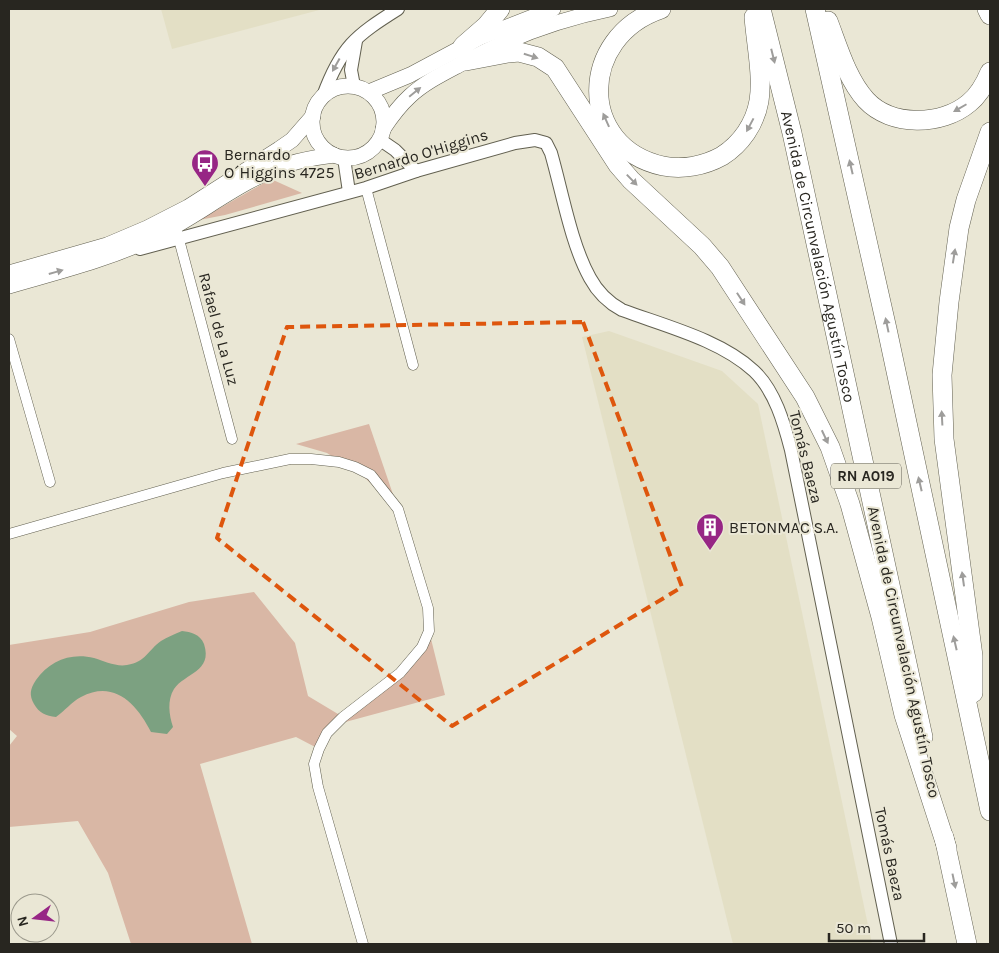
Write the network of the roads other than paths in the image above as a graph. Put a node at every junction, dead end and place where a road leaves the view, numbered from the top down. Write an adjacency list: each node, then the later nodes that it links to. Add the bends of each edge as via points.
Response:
1 (398, 9): 12 (street)
2 (500, 9): 13 (highway)
3 (553, 9): 13 (main road, via 508,25)
4 (610, 9): 13 (main road, via 554,23)
5 (661, 9): 6 (highway, one-way to 5, via 760,84 759,101 751,126 736,144 717,158 682,167 654,163 628,150 606,122 599,97 600,73 614,41 629,25)
6 (754, 9)
7 (761, 9): 36 (highway, Avenida de Circunvalación Agustín Tosco / RN A019, one-way to 36, via 792,134)
8 (816, 9): 34 (highway, RN A019, one-way to 8)
9 (823, 9): 14 (highway, one-way to 9, via 979,93 948,115 910,120 887,114 858,91)
10 (987, 9): 11 (highway)
11 (990, 15)
12 (356, 38): 15 (street, via 351,70); 17 (street, one-way to 17, via 336,63)
13 (465, 53): 16 (main road); 20 (main road, one-way to 13, via 399,107); 36 (highway, one-way to 36, via 519,52 538,57 555,68 618,165 720,267 805,397 830,447 844,486 879,608 904,715)
14 (990, 72)
15 (354, 86): 16 (main road); 17 (main road, via 334,88)
16 (369, 92): 20 (main road, via 384,115)
17 (323, 96): 18 (main road)
18 (313, 116): 22 (main road, via 313,130 318,142); 27 (main road, via 292,140 167,218 107,245)
19 (990, 132): 34 (highway, one-way to 19, via 973,656 944,447 942,375 959,228)
20 (381, 134): 22 (main road, via 376,145 365,154); 23 (street)
21 (546, 143): 23 (street, Bernardo O'Higgins, via 535,140 515,143); 38 (street, Tomás Baeza, via 577,248 590,279 602,294 622,310 715,344 734,355 755,372 771,394 784,423)
22 (339, 156): 25 (street); 26 (main road, via 306,159 254,179)
23 (416, 171): 24 (street, Bernardo O'Higgins)
24 (366, 188): 25 (street, Bernardo O'Higgins); 30 (street)
25 (349, 192): 26 (street, Bernardo O'Higgins)
26 (178, 233): 28 (main road, one-way to 26); 31 (street, Rafael de La Luz)
27 (9, 273)
28 (9, 286)
29 (9, 340): 32 (street)
30 (413, 365)
31 (232, 439)
32 (50, 482)
33 (9, 534): 37 (street, via 223,474 290,459 339,462 371,475 398,509 428,608 429,631 422,647 400,673 327,733 314,764)
34 (974, 732): 35 (highway, RN A019)
35 (990, 810)
36 (947, 848): 39 (highway, Avenida de Circunvalación Agustín Tosco / RN A019, one-way to 39)
37 (363, 944)
38 (891, 944)
39 (967, 944)

